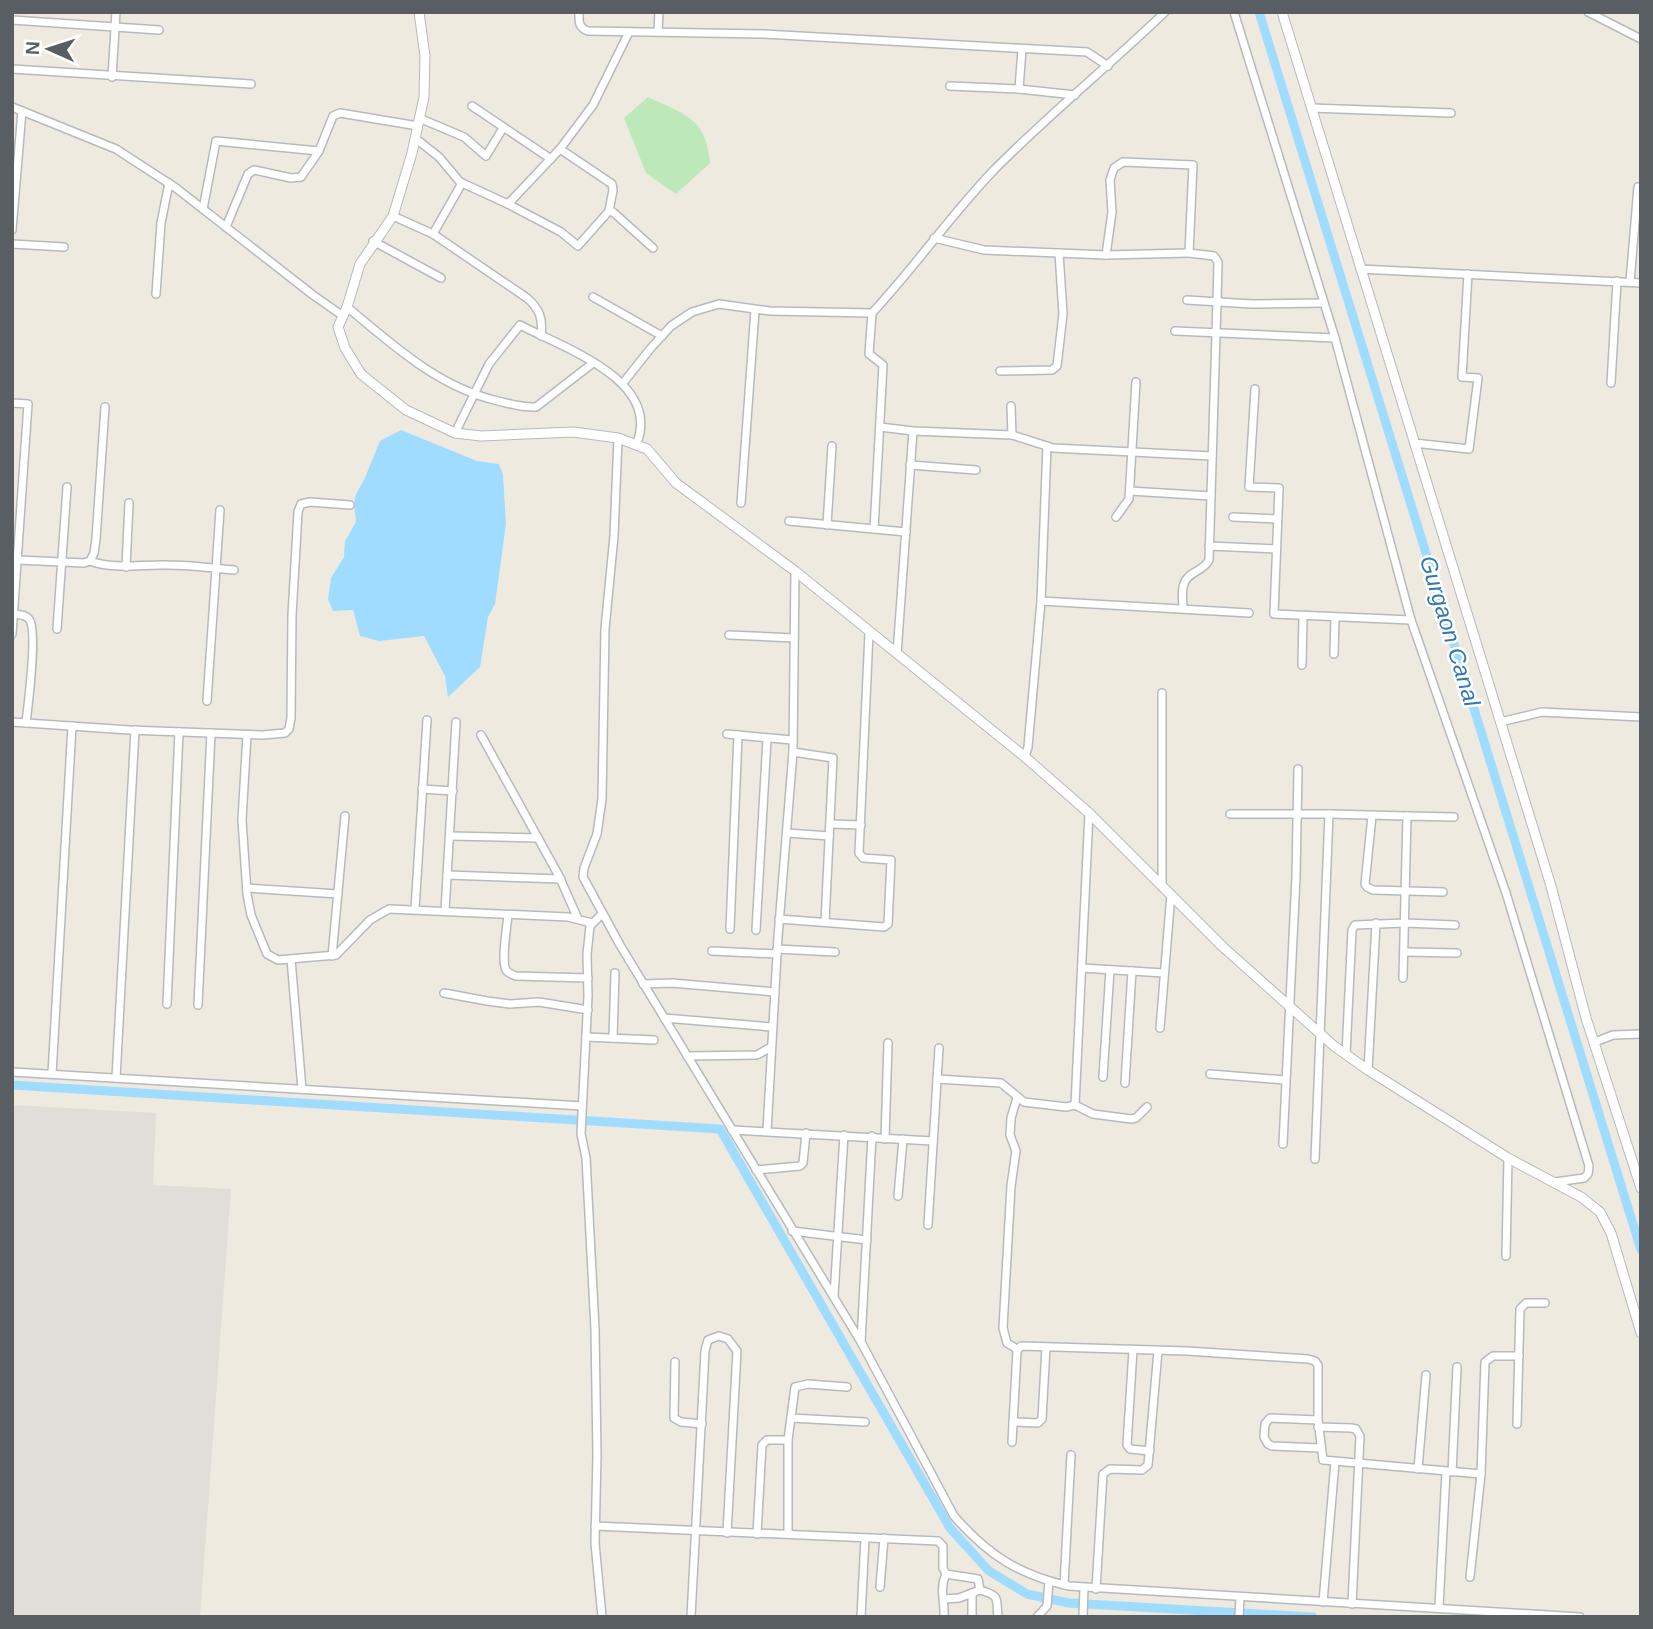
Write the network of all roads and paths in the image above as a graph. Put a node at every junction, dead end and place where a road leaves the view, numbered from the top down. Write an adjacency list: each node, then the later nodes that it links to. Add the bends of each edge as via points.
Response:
1 (116, 12): 10 (street)
2 (419, 12): 28 (street, via 425,56)
3 (579, 12): 12 (street, via 582,29)
4 (659, 12): 13 (street)
5 (1165, 12): 16 (street)
6 (1234, 12): 63 (street)
7 (1282, 12): 25 (street)
8 (1588, 12): 14 (street)
9 (12, 20): 10 (street)
10 (115, 28): 11 (street); 18 (street)
11 (159, 30)
12 (629, 32): 13 (street); 31 (street, via 593,105)
13 (658, 32): 15 (street)
14 (1641, 39)
15 (1022, 49): 16 (street, via 1087,52); 21 (street)
16 (1108, 66): 22 (street)
17 (12, 69): 18 (street)
18 (113, 77): 19 (street)
19 (251, 84)
20 (950, 86): 21 (street)
21 (1019, 89): 22 (street)
22 (1075, 95): 45 (street, via 992,173)
23 (472, 106): 29 (street)
24 (12, 107): 26 (street)
25 (1311, 108): 27 (street); 53 (street)
26 (22, 111): 34 (street, via 116,149); 41 (street)
27 (1451, 113)
28 (419, 122): 29 (street, via 464,136 486,156); 30 (street); 32 (street, via 340,113 333,116)
29 (503, 128): 33 (street)
30 (415, 138): 35 (street); 40 (street)
31 (561, 149): 33 (street); 39 (street, via 612,184)
32 (319, 151): 38 (street, via 216,141); 42 (street, via 301,177 254,170 248,174)
33 (551, 159): 37 (street)
34 (169, 183): 38 (street); 59 (street)
35 (463, 183): 37 (street); 44 (street)
36 (1638, 187): 57 (street)
37 (508, 204): 39 (street, via 578,246)
38 (203, 209): 42 (street)
39 (609, 211): 49 (street)
40 (393, 216): 44 (street); 46 (street)
41 (13, 218): 43 (street)
42 (226, 227): 65 (street)
43 (12, 230)
44 (433, 234): 69 (street, via 538,307)
45 (934, 238): 50 (street, via 984,250); 66 (street)
46 (373, 241): 55 (street); 65 (street, via 360,264)
47 (12, 243): 48 (street)
48 (64, 247)
49 (653, 248)
50 (1059, 253): 52 (street); 73 (street, via 1063,314 1057,366 1052,370)
51 (1189, 253): 52 (street); 52 (street, via 1193,165 1123,162 1114,168 1110,180 1112,212); 62 (street, via 1214,256 1218,262)
52 (1106, 255)
53 (1360, 269): 54 (street); 88 (street)
54 (1468, 274): 56 (street); 88 (street, via 1462,377 1478,378 1469,449)
55 (441, 278)
56 (1617, 281): 57 (street); 76 (street)
57 (1629, 282): 58 (street)
58 (1641, 283)
59 (156, 294)
60 (593, 297): 70 (street)
61 (1188, 300): 62 (street)
62 (1217, 302): 63 (street); 68 (street)
63 (1324, 303): 71 (street)
64 (755, 310): 66 (street); 70 (street, via 719,304 692,312); 99 (street)
65 (345, 312): 78 (street, via 416,364); 84 (street, via 338,327 361,374 406,410)
66 (872, 313): 82 (street, via 869,354 883,365)
67 (1175, 331): 68 (street)
68 (1216, 332): 71 (street); 92 (street)
69 (541, 335): 72 (street); 78 (street, via 520,325 489,364)
70 (662, 336): 75 (street)
71 (1335, 338): 124 (street)
72 (593, 363): 75 (street); 78 (street, via 536,407)
73 (1000, 371)
74 (1136, 382): 91 (street)
75 (623, 383): 87 (street, via 640,408)
76 (1611, 383)
77 (1255, 389): 104 (street, via 1249,487 1279,488)
78 (473, 395): 84 (street)
79 (12, 403): 111 (street, via 28,404)
80 (1011, 406): 85 (street)
81 (105, 407): 112 (street, via 96,540)
82 (880, 427): 83 (street); 107 (street)
83 (913, 431): 85 (street); 93 (street)
84 (455, 433): 86 (street, via 573,432)
85 (1012, 435): 90 (street)
86 (618, 438): 87 (street); 181 (street, via 605,629 602,799 583,877)
87 (637, 443): 117 (street, via 676,483)
88 (1414, 443): 139 (street)
89 (832, 446): 106 (street)
90 (1047, 446): 91 (street); 118 (street)
91 (1131, 453): 92 (street); 96 (street)
92 (1212, 456): 97 (street)
93 (911, 465): 94 (street); 108 (street)
94 (976, 470)
95 (67, 487): 113 (street)
96 (1130, 491): 97 (street); 102 (street)
97 (1211, 496): 109 (street)
98 (129, 503): 114 (street)
99 (741, 503)
100 (349, 505): 146 (street, via 301,504 289,729 279,735)
101 (220, 510): 115 (street)
102 (1116, 517)
103 (1233, 517): 104 (street)
104 (1277, 519): 110 (street)
105 (789, 521): 106 (street)
106 (827, 525): 107 (street)
107 (874, 529): 108 (street)
108 (906, 532): 130 (street)
109 (1209, 546): 110 (street); 119 (street, via 1206,567 1183,585)
110 (1276, 549): 122 (street, via 1274,614)
111 (16, 555): 113 (street); 121 (street)
112 (90, 561): 113 (street); 114 (street)
113 (62, 562): 125 (street)
114 (126, 567): 115 (street)
115 (216, 569): 116 (street); 134 (street)
116 (234, 570)
117 (794, 571): 126 (street); 129 (street)
118 (1041, 601): 119 (street); 152 (street)
119 (1183, 608): 120 (street)
120 (1250, 613)
121 (13, 614): 127 (street); 140 (street, via 31,621 33,637)
122 (1303, 617): 123 (street); 132 (street)
123 (1335, 618): 124 (street); 131 (street)
124 (1411, 620): 250 (street, via 1506,893 1589,1166 1584,1178)
125 (57, 629)
126 (869, 633): 130 (street); 165 (street)
127 (12, 634)
128 (729, 635): 129 (street)
129 (794, 638): 150 (street)
130 (897, 654): 152 (street)
131 (1334, 654)
132 (1302, 665)
133 (1162, 693): 173 (street)
134 (207, 701)
135 (1641, 717): 139 (street, via 1542,712)
136 (427, 720): 154 (street)
137 (12, 722): 140 (street)
138 (456, 722): 155 (street)
139 (1500, 722): 218 (street)
140 (26, 723): 141 (street)
141 (72, 726): 142 (street); 226 (street)
142 (135, 730): 143 (street); 229 (street)
143 (179, 732): 144 (street); 206 (street)
144 (211, 733): 146 (street); 207 (street)
145 (727, 734): 148 (street)
146 (247, 735): 172 (street, via 242,820)
147 (481, 735): 169 (street)
148 (738, 735): 149 (street); 187 (street)
149 (767, 739): 150 (street); 188 (street)
150 (792, 740): 151 (street)
151 (793, 752): 164 (street, via 833,758); 166 (street)
152 (1025, 757): 156 (street)
153 (1298, 769): 159 (street)
154 (422, 789): 155 (street); 177 (street)
155 (453, 791): 167 (street)
156 (1089, 813): 173 (street); 196 (street)
157 (1230, 814): 159 (street)
158 (1329, 814): 159 (street); 161 (street); 214 (street)
159 (1298, 815): 208 (street)
160 (345, 816): 176 (street)
161 (1372, 816): 162 (street); 174 (street, via 1365,884 1373,890)
162 (1407, 816): 163 (street); 174 (street)
163 (1454, 817)
164 (830, 824): 165 (street); 168 (street)
165 (861, 825): 183 (street, via 860,857 892,862 887,924)
166 (787, 833): 168 (street); 182 (street)
167 (450, 836): 169 (street); 170 (street)
168 (830, 836): 183 (street)
169 (538, 838): 171 (street)
170 (447, 875): 171 (street); 178 (street)
171 (561, 879): 180 (street)
172 (247, 888): 176 (street); 195 (street, via 251,915 267,954 278,960)
173 (1167, 891): 200 (street); 208 (street)
174 (1405, 891): 175 (street); 185 (street)
175 (1443, 891)
176 (338, 894): 194 (street)
177 (415, 909): 178 (street); 194 (street, via 389,909 370,920)
178 (445, 911): 179 (street)
179 (508, 915): 180 (street); 201 (street, via 508,972)
180 (578, 919): 181 (street)
181 (596, 919): 201 (street, via 587,954); 203 (street)
182 (779, 919): 183 (street); 190 (street)
183 (825, 922)
184 (1376, 923): 185 (street); 222 (street, via 1355,925 1352,930); 224 (street)
185 (1405, 923): 186 (street); 192 (street)
186 (1455, 925)
187 (730, 929)
188 (756, 930)
189 (712, 951): 190 (street)
190 (777, 952): 191 (street); 204 (street)
191 (835, 952)
192 (1404, 952): 193 (street); 202 (street)
193 (1457, 953)
194 (332, 956): 195 (street)
195 (291, 959): 233 (street)
196 (1082, 968): 197 (street); 235 (street)
197 (1110, 970): 198 (street); 228 (street)
198 (1132, 971): 200 (street); 232 (street)
199 (615, 973): 216 (street)
200 (1164, 973): 212 (street)
201 (588, 978): 209 (street)
202 (1403, 978)
203 (643, 984): 204 (street); 210 (street)
204 (775, 992): 211 (street)
205 (444, 993): 209 (street)
206 (167, 1004)
207 (198, 1005)
208 (1290, 1007): 214 (street); 231 (street)
209 (587, 1010): 215 (street)
210 (664, 1018): 211 (street); 223 (street)
211 (772, 1027): 220 (street)
212 (1160, 1028)
213 (1641, 1033): 218 (street)
214 (1321, 1034): 222 (street); 248 (street)
215 (586, 1037): 216 (street); 237 (street)
216 (613, 1038): 217 (street)
217 (654, 1040)
218 (1595, 1042): 251 (street)
219 (888, 1043): 243 (street)
220 (771, 1047): 223 (street, via 757,1055); 239 (street)
221 (939, 1048): 230 (street)
222 (1346, 1054): 224 (street)
223 (687, 1056): 238 (street)
224 (1368, 1070): 247 (street)
225 (12, 1072): 226 (street)
226 (52, 1074): 229 (street)
227 (1210, 1074): 231 (street)
228 (1103, 1077)
229 (116, 1078): 233 (street)
230 (937, 1079): 234 (street, via 1001,1083); 245 (street)
231 (1285, 1080): 246 (street)
232 (1125, 1083)
233 (302, 1088): 237 (street)
234 (1017, 1098): 235 (street); 263 (street, via 1011,1118 1010,1135 1016,1151 1003,1328 1007,1343)
235 (1074, 1105): 236 (street, via 1093,1114 1131,1119)
236 (1147, 1107)
237 (582, 1108): 287 (street, via 595,1329)
238 (732, 1130): 239 (street); 249 (street)
239 (767, 1131): 240 (street)
240 (806, 1133): 241 (street); 249 (street, via 800,1166)
241 (844, 1135): 242 (street); 255 (street)
242 (872, 1136): 243 (street); 256 (street)
243 (885, 1139): 244 (street)
244 (903, 1139): 245 (street); 252 (street)
245 (933, 1141): 253 (street)
246 (1283, 1144)
247 (1508, 1157): 250 (street); 257 (street)
248 (1315, 1159)
249 (756, 1170): 254 (street)
250 (1555, 1182): 260 (street, via 1592,1205 1606,1221)
251 (1641, 1188)
252 (898, 1196)
253 (928, 1226)
254 (792, 1231): 255 (street); 258 (street)
255 (838, 1237): 256 (street); 258 (street)
256 (867, 1240): 261 (street)
257 (1506, 1256)
258 (834, 1296): 261 (street)
259 (1545, 1303): 266 (street, via 1521,1306)
260 (1641, 1332)
261 (861, 1342): 296 (street, via 954,1516 994,1555)
262 (1046, 1346): 263 (street); 264 (street); 273 (street, via 1041,1421)
263 (1017, 1349): 273 (street)
264 (1133, 1350): 265 (street); 280 (street, via 1127,1445)
265 (1158, 1351): 275 (street, via 1315,1361); 280 (street)
266 (1519, 1356): 276 (street); 286 (street, via 1493,1356 1485,1362)
267 (675, 1362): 274 (street, via 674,1418)
268 (1457, 1367): 285 (street)
269 (1426, 1375): 284 (street)
270 (847, 1387): 271 (street, via 797,1385)
271 (791, 1418): 272 (street); 277 (street)
272 (865, 1422)
273 (1013, 1422): 278 (street)
274 (702, 1424): 288 (street); 289 (street, via 706,1344 711,1337 724,1336 737,1350)
275 (1318, 1424): 279 (street); 279 (street, via 1270,1418 1264,1437 1272,1446); 283 (street, via 1356,1429)
276 (1517, 1424)
277 (788, 1440): 290 (street, via 767,1440 762,1445); 291 (street)
278 (1012, 1442)
279 (1320, 1448): 282 (street, via 1323,1460)
280 (1150, 1451): 300 (street, via 1145,1468 1110,1469 1103,1474)
281 (1071, 1455): 297 (street)
282 (1335, 1462): 283 (street); 305 (street)
283 (1359, 1465): 284 (street); 306 (street)
284 (1418, 1469): 285 (street)
285 (1449, 1472): 286 (street); 307 (street)
286 (1481, 1474): 295 (street)
287 (595, 1526): 288 (street); 310 (street)
288 (696, 1531): 289 (street); 311 (street)
289 (727, 1533): 290 (street)
290 (757, 1534): 291 (street)
291 (788, 1534): 292 (street)
292 (865, 1538): 293 (street); 312 (street)
293 (884, 1538): 294 (street, via 941,1542); 298 (street)
294 (946, 1574): 301 (street, via 976,1578); 304 (street, via 941,1588)
295 (1470, 1577)
296 (1049, 1581): 297 (street); 316 (street, via 1048,1601)
297 (1064, 1585): 299 (street)
298 (880, 1587)
299 (1084, 1588): 300 (street); 308 (street)
300 (1096, 1589): 303 (street)
301 (980, 1590): 302 (street); 315 (street, via 996,1596)
302 (972, 1593): 304 (street); 314 (street)
303 (1240, 1598): 305 (street); 317 (street)
304 (944, 1599): 313 (street)
305 (1323, 1602): 306 (street)
306 (1352, 1604): 307 (street)
307 (1439, 1607): 309 (street)
308 (1083, 1613)
309 (1504, 1614): 318 (street)
310 (601, 1617)
311 (691, 1617)
312 (861, 1617)
313 (944, 1617)
314 (972, 1617)
315 (998, 1617)
316 (1037, 1617)
317 (1239, 1617)
318 (1580, 1617)

